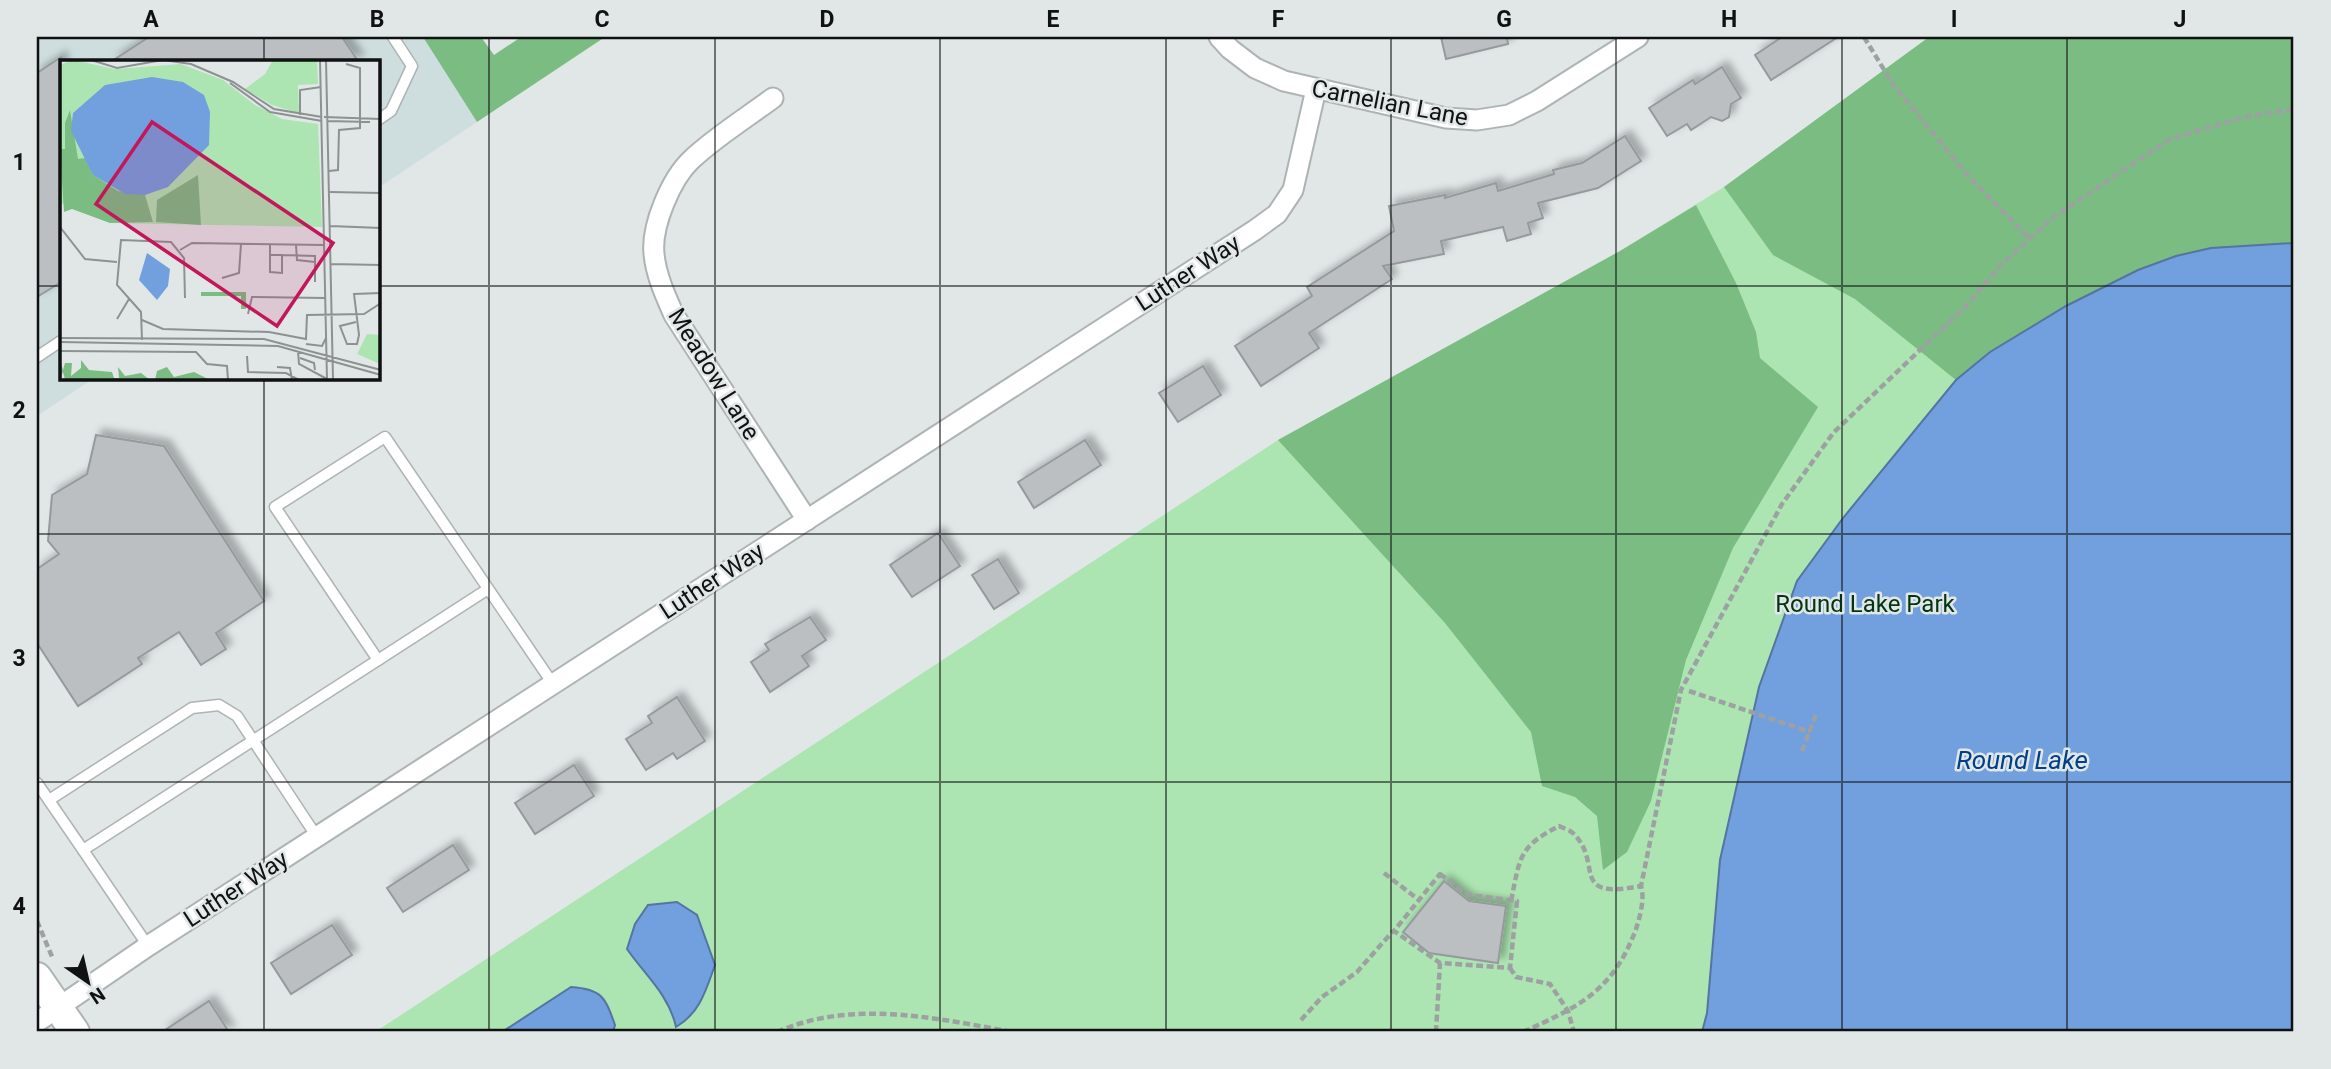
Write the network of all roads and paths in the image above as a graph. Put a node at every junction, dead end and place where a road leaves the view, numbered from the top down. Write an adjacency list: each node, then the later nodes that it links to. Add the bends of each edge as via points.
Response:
1 (393, 37): 8 (lane, via 412,66 391,111)
2 (1219, 37): 5 (street, Carnelian Lane, via 1255,68)
3 (1638, 37): 5 (street, Carnelian Lane, via 1509,115 1446,118)
4 (1864, 37): 9 (path, via 1894,86 1952,157)
5 (1316, 89): 12 (street, Luther Way, via 1293,190 1276,214)
6 (773, 98): 12 (street, Meadow Lane, via 689,161 670,188 654,252 660,284 674,315)
7 (2294, 109): 9 (path, via 2245,117 2169,139)
8 (380, 119)
9 (2029, 238): 26 (path, via 1966,306 1834,432 1782,504 1681,690)
10 (60, 342): 11 (lane)
11 (37, 357)
12 (807, 520): 15 (street, Luther Way)
13 (488, 589): 14 (lane); 14 (lane, via 385,438 275,507); 15 (lane)
14 (378, 660): 19 (lane)
15 (553, 684): 23 (street, Luther Way)
16 (1689, 691): 18 (path)
17 (1817, 712): 18 (path)
18 (1810, 732): 20 (path)
19 (254, 739): 22 (lane, via 237,716 219,705 192,708); 23 (lane); 24 (lane)
20 (1802, 751)
21 (37, 783): 22 (lane)
22 (49, 800): 24 (lane)
23 (317, 837): 30 (street, Luther Way)
24 (83, 850): 30 (lane)
25 (1384, 873): 27 (path)
26 (1641, 886): 28 (path, via 1604,889 1591,879 1573,832 1559,827 1525,849); 34 (path, via 1638,923 1630,946 1615,971 1590,997)
27 (1419, 900): 28 (path, via 1440,874 1469,895); 29 (path)
28 (1511, 901): 32 (path, via 1517,901)
29 (1394, 931): 31 (path); 36 (path, via 1357,972 1333,987)
30 (148, 946): 35 (street, Luther Way)
31 (1440, 963): 32 (path); 40 (path)
32 (1510, 968): 34 (path, via 1516,977 1550,984)
33 (37, 977): 35 (main road)
34 (1568, 1011): 41 (path); 42 (path)
35 (48, 1015): 37 (main road)
36 (1301, 1020)
37 (75, 1032)
38 (777, 1032): 39 (path, via 851,1013 947,1020)
39 (1012, 1032)
40 (1436, 1032)
41 (1522, 1032)
42 (1574, 1032)

